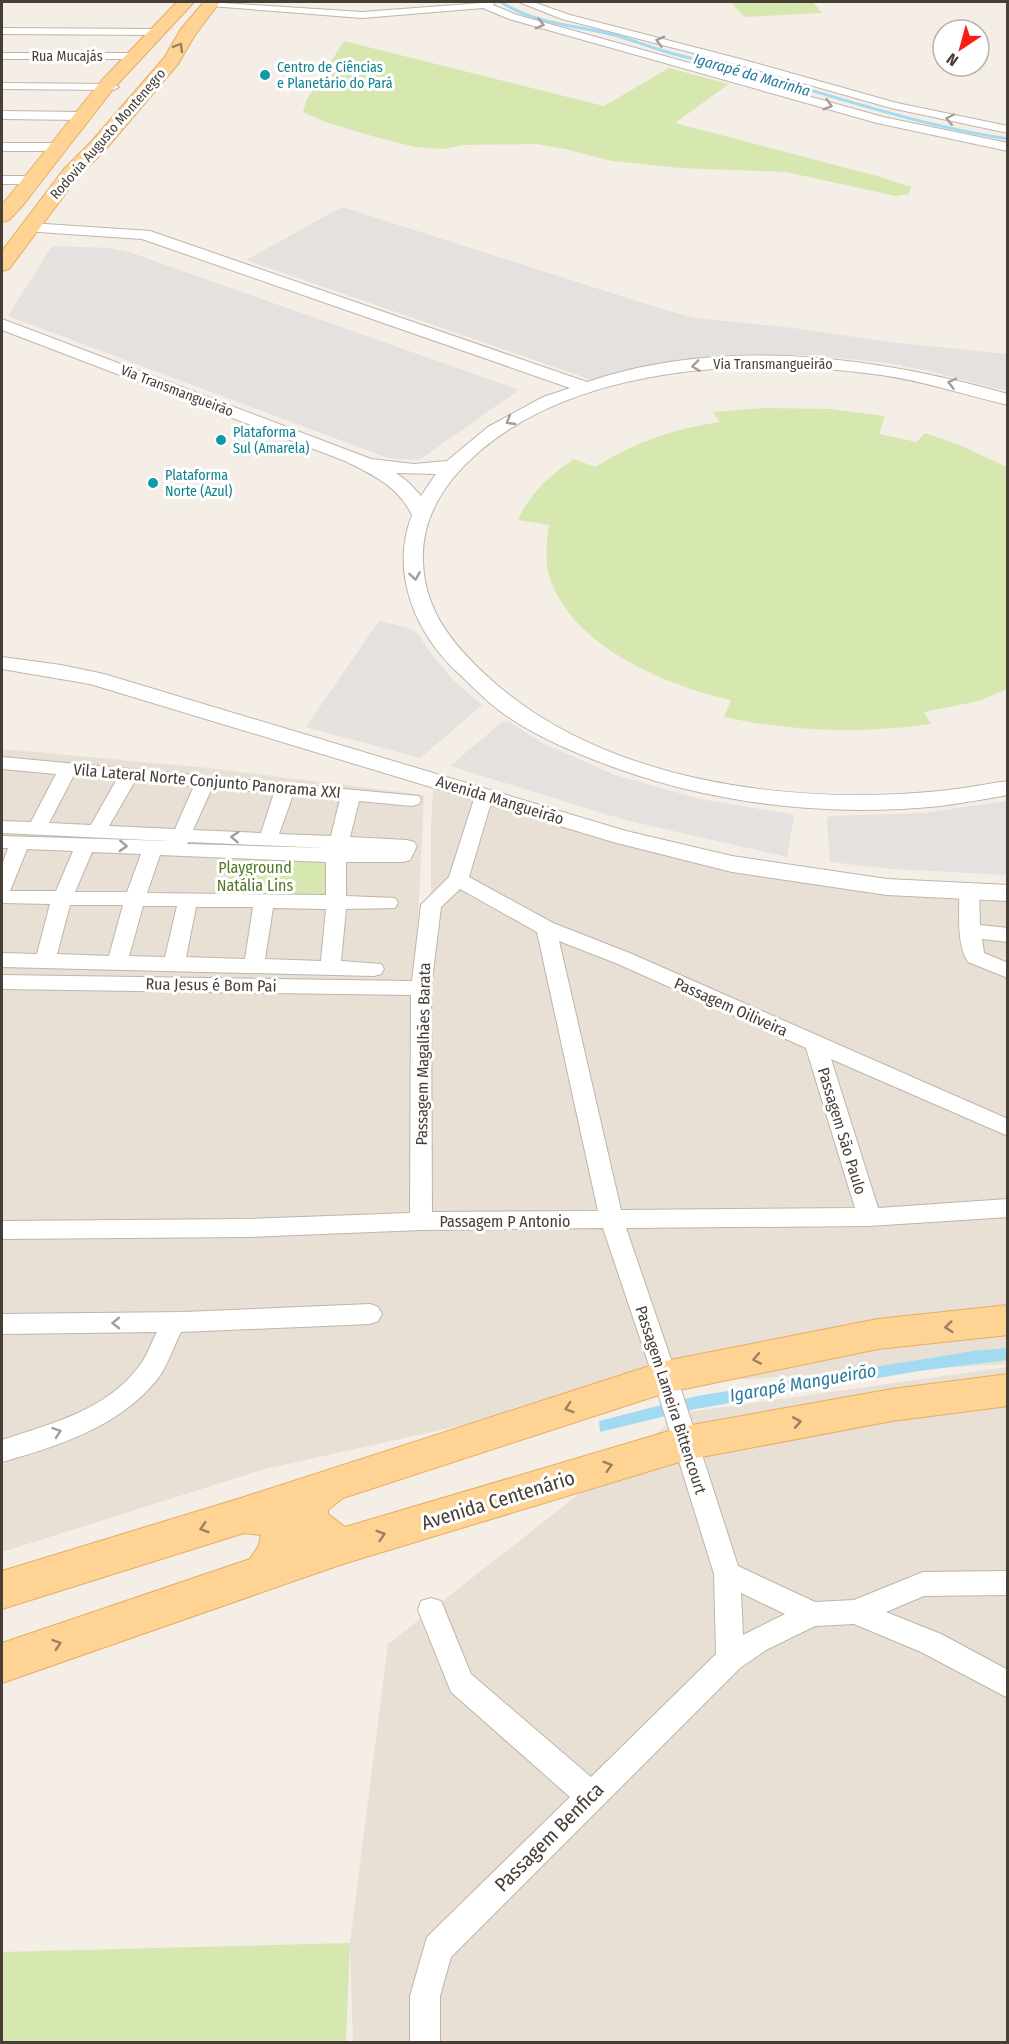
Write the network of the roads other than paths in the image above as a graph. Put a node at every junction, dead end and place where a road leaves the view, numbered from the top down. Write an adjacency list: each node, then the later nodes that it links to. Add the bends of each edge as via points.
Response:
1 (186, 2): 8 (main road, Rodovia Augusto Montenegro)
2 (211, 2): 6 (street, via 362,15); 15 (main road, Rodovia Augusto Montenegro, one-way to 2, via 172,60)
3 (256, 2): 4 (street, via 372,10)
4 (472, 2)
5 (524, 2): 18 (street, one-way to 5, via 905,109 566,17)
6 (485, 3): 12 (street, one-way to 12, via 513,17)
7 (2, 31): 8 (street)
8 (159, 32): 10 (main road, Rodovia Augusto Montenegro)
9 (2, 56): 10 (street, Rua Mucajás)
10 (132, 56): 14 (main road, Rodovia Augusto Montenegro)
11 (703, 56): 12 (street)
12 (687, 65): 22 (street, one-way to 22, via 903,126)
13 (2, 86): 14 (street)
14 (110, 87): 15 (main road, via 111,92 118,94); 16 (main road, Rodovia Augusto Montenegro)
15 (145, 91): 19 (main road, Rodovia Augusto Montenegro)
16 (87, 110): 17 (street); 19 (main road, via 108,101 124,103 98,135); 21 (main road, Rodovia Augusto Montenegro)
17 (2, 115)
18 (1008, 130)
19 (98, 146): 26 (main road, Rodovia Augusto Montenegro, via 70,173)
20 (2, 147): 21 (street)
21 (59, 147): 24 (main road, Rodovia Augusto Montenegro)
22 (1008, 147)
23 (2, 180): 24 (street)
24 (33, 180): 25 (main road, Rodovia Augusto Montenegro)
25 (2, 214)
26 (27, 233): 27 (main road, Rodovia Augusto Montenegro); 29 (street, via 135,243)
27 (2, 265)
28 (2, 324): 31 (street, Via Transmangueirão)
29 (577, 391): 30 (street, Via Transmangueirão, one-way to 29, via 891,371 797,362 705,364 661,370); 32 (street, Via Transmangueirão, one-way to 32, via 508,422)
30 (1008, 400)
31 (352, 457): 32 (street, Via Transmangueirão, via 405,469); 33 (street, Via Transmangueirão, via 406,489)
32 (452, 466): 33 (street, Via Transmangueirão, via 434,488)
33 (421, 514): 39 (street, Via Transmangueirão, one-way to 39, via 413,541 413,570 418,595 443,644 488,691 518,713 582,747 681,782 778,800 880,804 929,801)
34 (2, 663): 42 (street, Avenida Mangueirão, via 96,679)
35 (2, 763): 36 (street, Vila Lateral Norte Conjunto Panorama XXI)
36 (68, 769): 37 (street, Vila Lateral Norte Conjunto Panorama XXI); 45 (street)
37 (129, 774): 38 (street, Vila Lateral Norte Conjunto Panorama XXI); 46 (street)
38 (206, 781): 40 (street, Vila Lateral Norte Conjunto Panorama XXI); 49 (street)
39 (1008, 788)
40 (285, 790): 41 (street, Vila Lateral Norte Conjunto Panorama XXI); 47 (street)
41 (351, 794): 43 (street, Vila Lateral Norte Conjunto Panorama XXI); 51 (street)
42 (484, 796): 52 (street); 54 (street, Avenida Mangueirão, via 621,837 732,864 887,887)
43 (412, 800)
44 (2, 827): 45 (street)
45 (37, 828): 46 (street)
46 (91, 838): 48 (street); 49 (street); 50 (street, one-way to 50); 57 (street)
47 (268, 839): 49 (street, one-way to 49); 51 (street)
48 (11, 842): 53 (street)
49 (178, 842): 50 (street); 51 (street)
50 (153, 848): 58 (street)
51 (338, 850): 61 (street)
52 (458, 880): 63 (street, Passagem Oiliveira); 75 (street, Passagem Magalhães Barata, via 431,905)
53 (2, 888)
54 (969, 892): 55 (street, Avenida Mangueirão); 64 (street)
55 (1008, 893)
56 (2, 897): 57 (street)
57 (63, 897): 58 (street); 67 (street)
58 (135, 898): 59 (street); 68 (street)
59 (188, 899): 60 (street); 69 (street)
60 (264, 900): 61 (street); 70 (street)
61 (335, 902): 62 (street); 71 (street)
62 (388, 903)
63 (546, 928): 76 (street, Passagem Oiliveira); 81 (street, Passagem Lameira Bittencourt)
64 (970, 931): 65 (street); 73 (street, via 975,957)
65 (1008, 935)
66 (2, 960): 67 (street)
67 (45, 961): 68 (street)
68 (117, 962): 69 (street)
69 (174, 964): 70 (street)
70 (254, 966): 71 (street)
71 (330, 968): 72 (street)
72 (374, 969)
73 (1008, 971)
74 (2, 982): 75 (street, Rua Jesus é Bom Pai)
75 (421, 988): 80 (street, Passagem Magalhães Barata)
76 (816, 1045): 77 (street, Passagem Oiliveira); 79 (street, Passagem São Paulo)
77 (1008, 1128)
78 (1008, 1208): 79 (street, Passagem P Antonio)
79 (869, 1217): 81 (street, Passagem P Antonio)
80 (421, 1221): 81 (street, Passagem P Antonio); 82 (street, Passagem P Antonio, via 248,1228)
81 (612, 1221): 87 (street, Passagem Lameira Bittencourt)
82 (2, 1230)
83 (370, 1314): 85 (street)
84 (1008, 1320): 87 (main road, one-way to 87, via 878,1334)
85 (174, 1322): 86 (street, one-way to 86); 90 (street, one-way to 85, via 81,1424 118,1402 148,1373)
86 (2, 1324)
87 (667, 1382): 89 (street, Passagem Lameira Bittencourt); 91 (main road, one-way to 91)
88 (1008, 1390): 89 (main road, Avenida Centenário, one-way to 88)
89 (684, 1437): 93 (main road, Avenida Centenário, one-way to 89); 95 (street, Passagem Lameira Bittencourt)
90 (2, 1451)
91 (330, 1485): 92 (main road); 93 (main road, via 311,1500 307,1514 311,1526)
92 (244, 1515): 94 (main road, via 269,1518 278,1525 283,1540); 96 (main road, one-way to 96)
93 (342, 1546): 94 (main road, Avenida Centenário)
94 (266, 1572): 104 (main road, Avenida Centenário, one-way to 94)
95 (727, 1574): 102 (street); 103 (street)
96 (53, 1575): 98 (main road); 99 (main road)
97 (1008, 1583): 101 (street, via 923,1584)
98 (2, 1590)
99 (2, 1595)
100 (431, 1610): 106 (street, via 461,1683)
101 (855, 1612): 102 (street); 105 (street, via 931,1643)
102 (813, 1614): 103 (street, Passagem Benfica, via 756,1641)
103 (730, 1659): 106 (street, Passagem Benfica)
104 (2, 1663)
105 (1008, 1686)
106 (591, 1796): 107 (street, Passagem Benfica, via 438,1948 425,1996)
107 (425, 2043)

